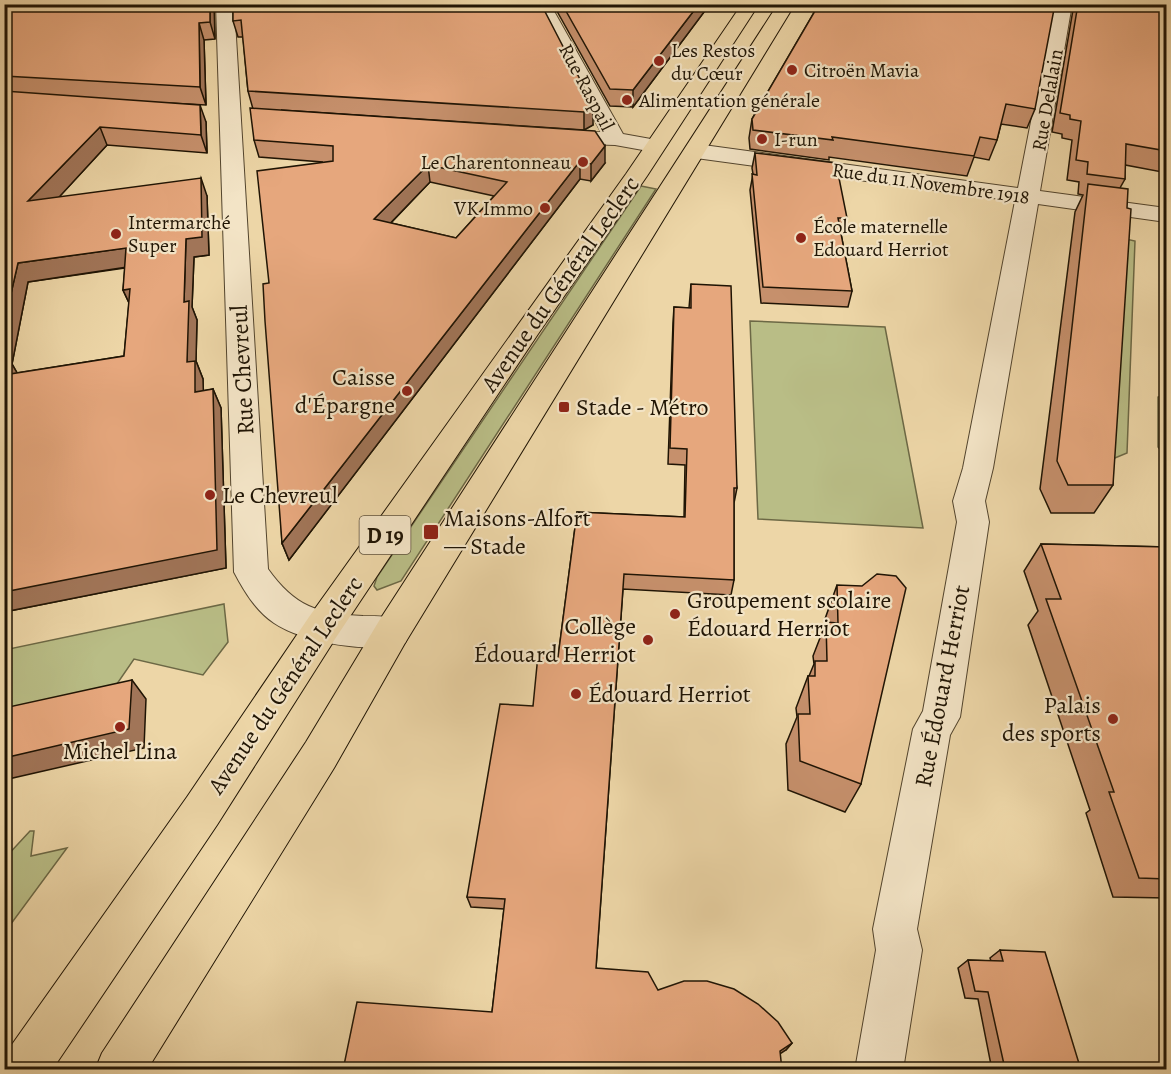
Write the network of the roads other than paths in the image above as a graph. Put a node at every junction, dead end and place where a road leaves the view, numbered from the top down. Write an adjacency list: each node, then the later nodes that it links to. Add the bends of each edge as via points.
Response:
1 (225, 4): 12 (street, Rue Chevreul, via 251,572 274,603)
2 (541, 4): 7 (street, Rue Raspail)
3 (751, 4): 8 (main road, Avenue du Général Leclerc / D 19)
4 (788, 4): 9 (main road, Avenue du Général Leclerc / D 19)
5 (1064, 4): 10 (street, Rue Delalain)
6 (540, 137): 7 (street)
7 (615, 139): 8 (street)
8 (654, 146): 9 (main road); 12 (main road, Avenue du Général Leclerc / D 19)
9 (696, 151): 10 (street, Rue du 11 Novembre 1918); 13 (main road, Avenue du Général Leclerc / D 19)
10 (1030, 196): 11 (street, Rue du 11 Novembre 1918); 16 (street, Rue Édouard Herriot, via 969,501 973,522 940,717 932,729 895,929 899,950)
11 (1167, 215)
12 (322, 628): 13 (street, Rue Chevreul); 14 (main road, Avenue du Général Leclerc / D 19, via 202,811)
13 (392, 632): 15 (main road, Avenue du Général Leclerc / D 19, via 320,755)
14 (23, 1070)
15 (119, 1070)
16 (879, 1070)

